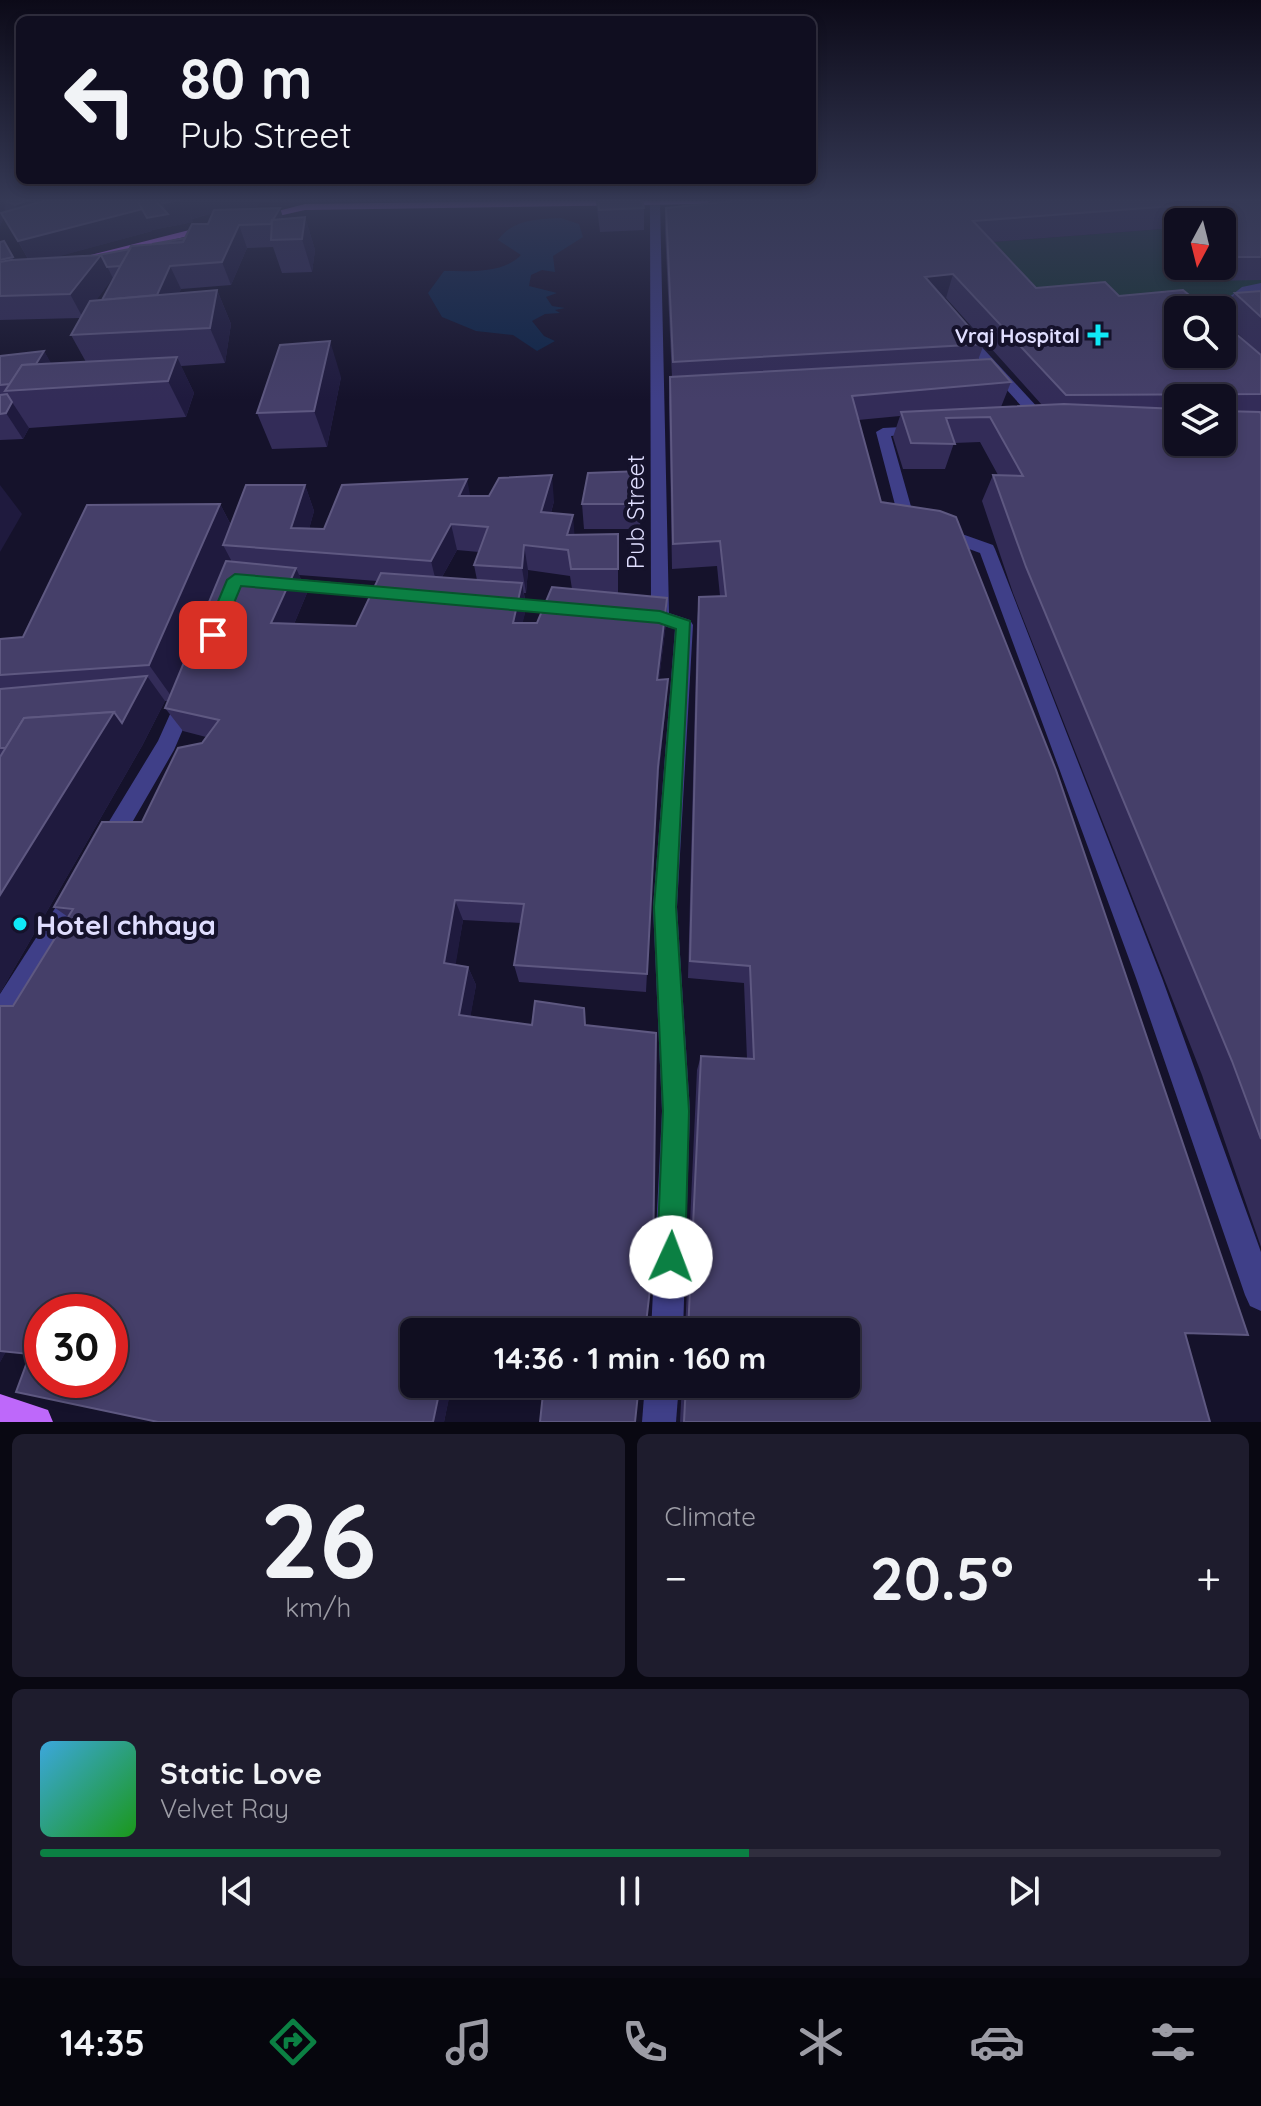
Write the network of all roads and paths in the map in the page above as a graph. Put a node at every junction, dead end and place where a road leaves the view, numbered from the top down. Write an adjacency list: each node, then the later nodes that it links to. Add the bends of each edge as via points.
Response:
1 (659, 267): 14 (street, Pub Street, via 666,397)
2 (1261, 287): 3 (street)
3 (1236, 297)
4 (952, 322): 5 (street)
5 (1002, 376): 6 (street); 7 (street, via 1054,426)
6 (986, 377)
7 (1017, 426)
8 (943, 429): 17 (street, via 883,432 907,520 987,549 1149,978)
9 (251, 581): 10 (street)
10 (424, 596)
11 (487, 602): 12 (street)
12 (597, 612)
13 (628, 614): 14 (street)
14 (660, 617): 18 (street, via 684,625 665,907 676,1111)
15 (196, 676): 16 (street, via 167,744)
16 (0, 1018)
17 (1261, 1295)
18 (668, 1318)
19 (661, 1398): 22 (street)
20 (0, 1411): 21 (main road)
21 (36, 1422)
22 (659, 1422)

